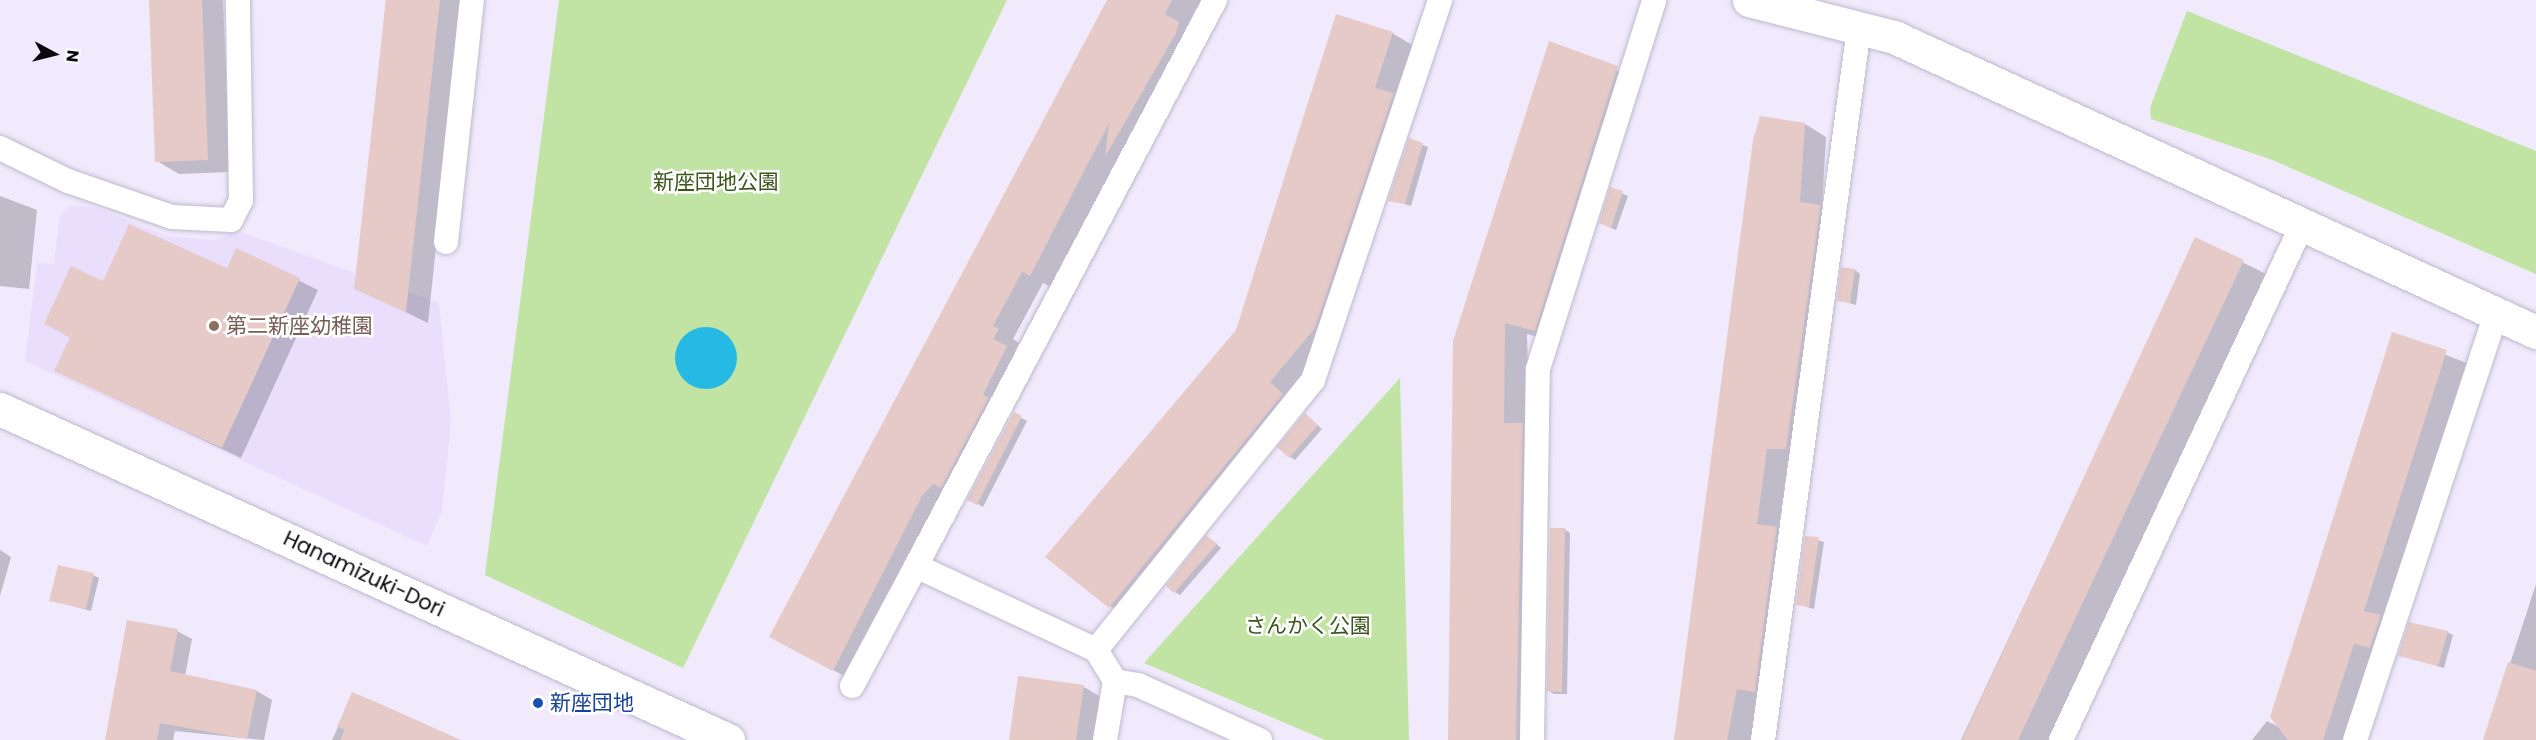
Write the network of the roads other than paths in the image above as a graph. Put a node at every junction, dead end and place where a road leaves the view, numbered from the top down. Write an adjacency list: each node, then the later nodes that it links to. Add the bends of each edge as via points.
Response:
1 (238, 0): 8 (lane, via 241,200 231,220 172,217 68,181)
2 (472, 0): 10 (lane)
3 (1215, 0): 14 (lane)
4 (1440, 0): 15 (lane, via 1313,380)
5 (1654, 0): 21 (lane, via 1538,369)
6 (1749, 0): 7 (street)
7 (1859, 28): 9 (street, via 1894,37); 22 (lane)
8 (0, 148)
9 (2303, 223): 11 (street); 23 (lane)
10 (446, 242)
11 (2496, 313): 12 (street); 24 (lane)
12 (2536, 332)
13 (0, 409): 18 (street, Hanamizuki-Dori)
14 (916, 566): 15 (lane); 17 (lane)
15 (1096, 650): 16 (lane)
16 (1115, 681): 19 (lane); 20 (lane, via 1138,685)
17 (852, 686)
18 (728, 740)
19 (1105, 740)
20 (1260, 740)
21 (1532, 740)
22 (1763, 740)
23 (2061, 740)
24 (2355, 740)

